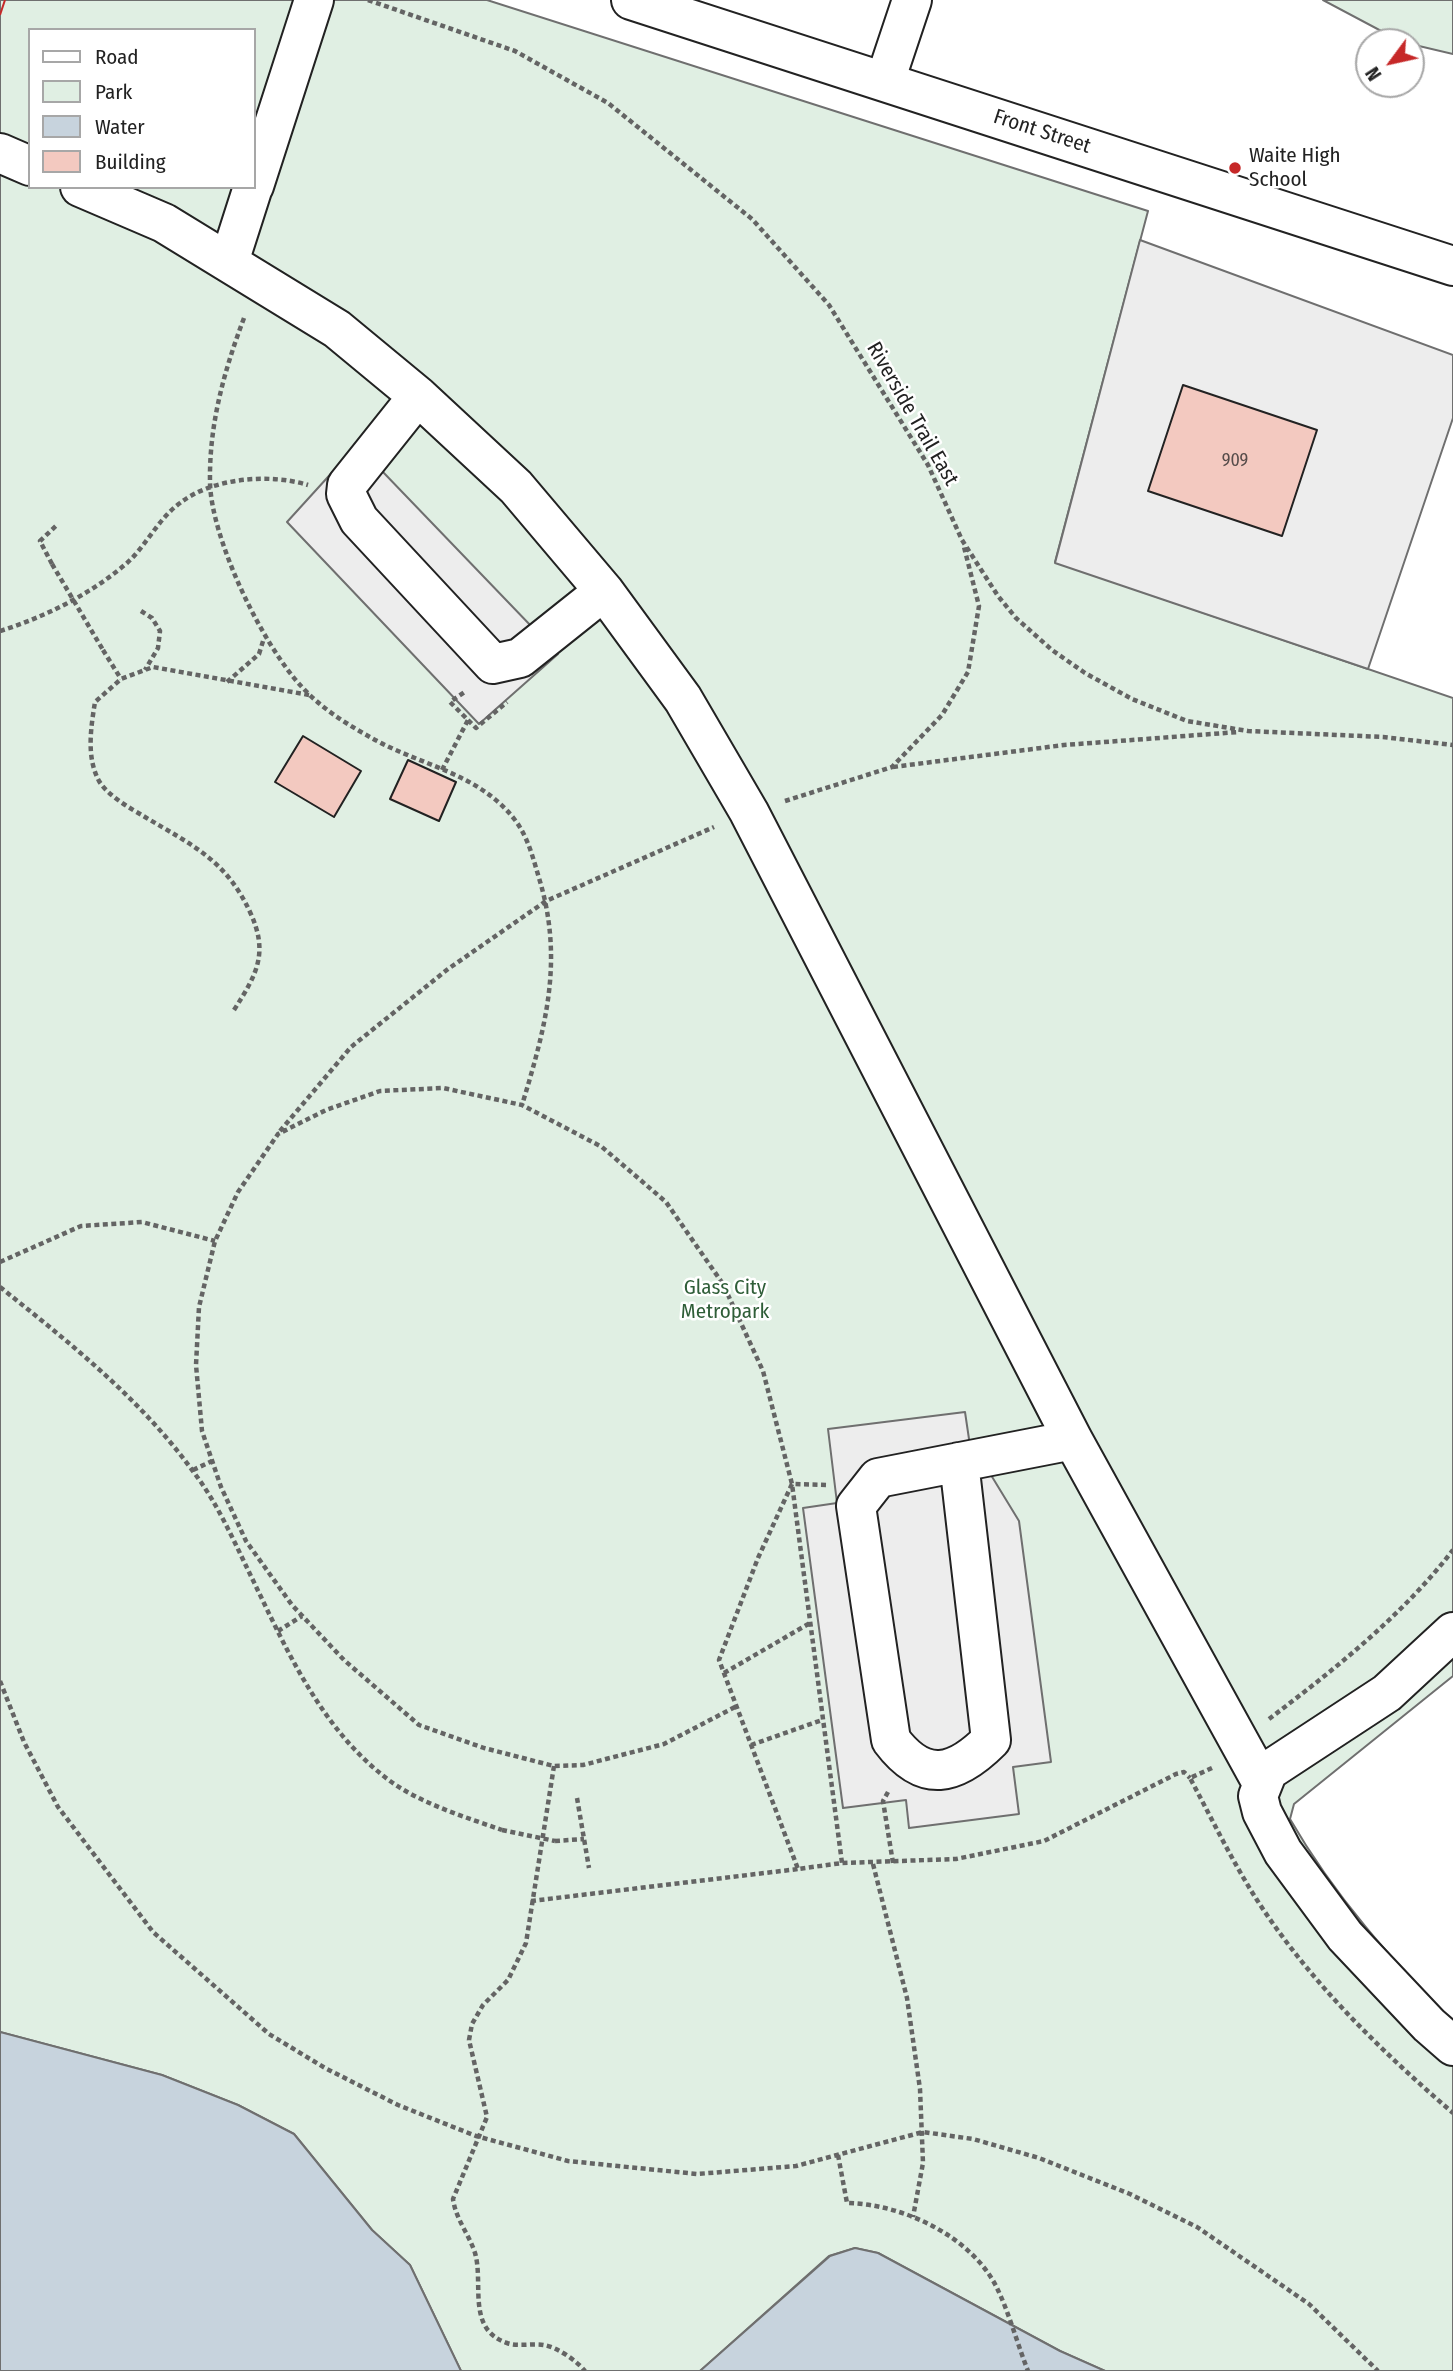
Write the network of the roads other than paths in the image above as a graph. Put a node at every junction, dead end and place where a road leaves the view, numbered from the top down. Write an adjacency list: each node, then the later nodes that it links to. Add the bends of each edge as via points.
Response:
1 (314, 0): 7 (street)
2 (631, 0): 4 (street, Front Street)
3 (912, 0): 4 (street)
4 (885, 81): 11 (street, Front Street)
5 (0, 153): 6 (street)
6 (28, 165)
7 (256, 181)
8 (85, 189): 10 (street, via 164,223)
9 (253, 189): 10 (street)
10 (229, 262): 12 (street, via 337,329)
11 (1453, 266)
12 (418, 396): 13 (street, via 516,487); 13 (street, via 347,485 346,494 359,520 493,664 520,658)
13 (604, 592): 14 (street, via 683,699 749,812)
14 (1073, 1440): 15 (street); 17 (street)
15 (959, 1462): 15 (street, via 878,1478 856,1506 891,1740 906,1760 940,1772 970,1762 991,1740)
16 (1453, 1632): 17 (street, via 1387,1693 1268,1771)
17 (1262, 1783): 18 (street, via 1258,1796 1262,1812 1283,1852 1345,1936)
18 (1453, 2046)

